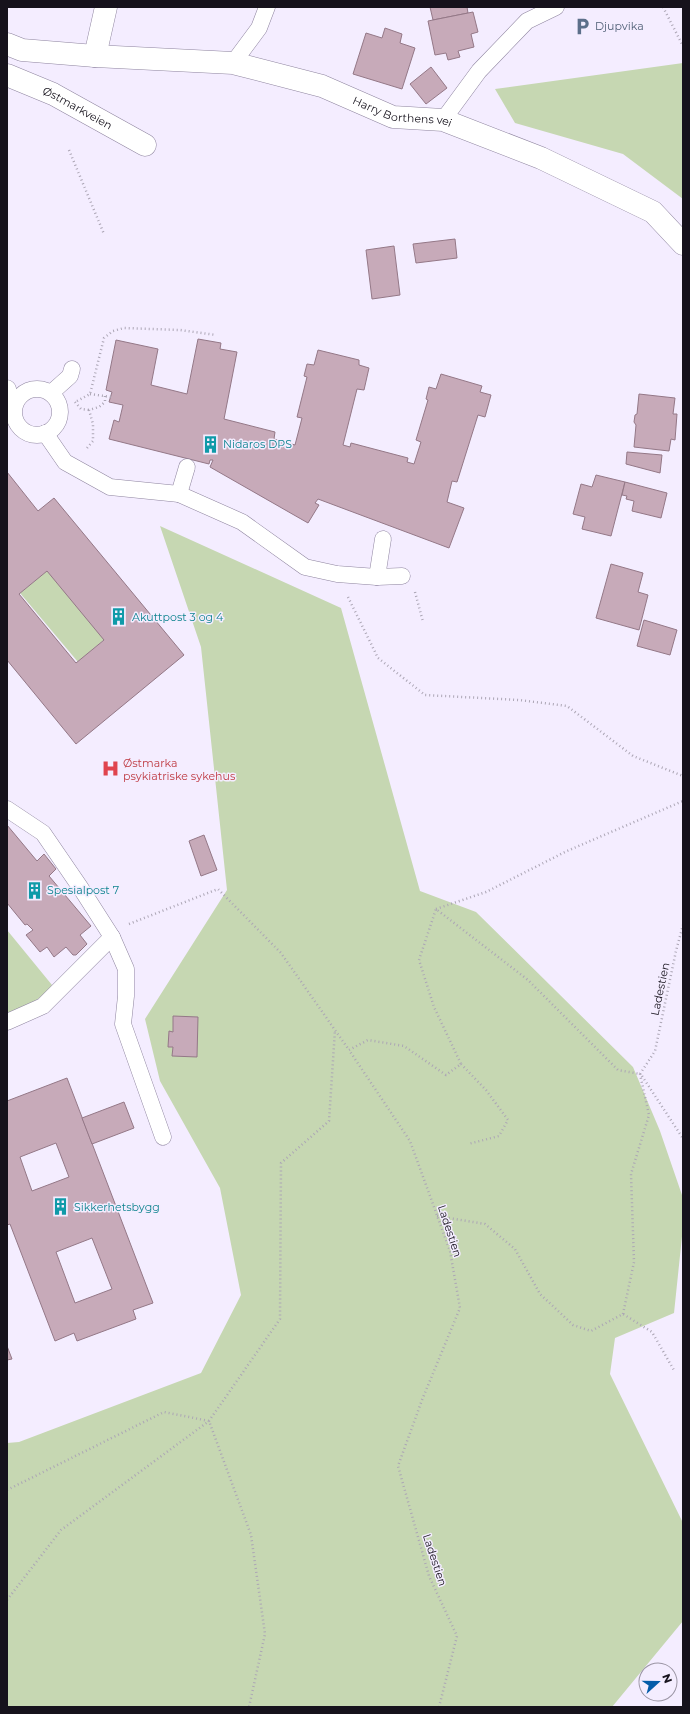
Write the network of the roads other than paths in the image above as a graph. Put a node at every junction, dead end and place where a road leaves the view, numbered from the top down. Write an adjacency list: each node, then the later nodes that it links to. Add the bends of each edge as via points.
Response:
1 (106, 7): 5 (street)
2 (267, 7): 6 (lane, via 259,28)
3 (556, 7): 8 (lane, via 527,21 479,71)
4 (7, 44): 5 (street, Harry Borthens vei, via 22,50)
5 (94, 56): 6 (street, Harry Borthens vei)
6 (233, 63): 8 (street, Harry Borthens vei, via 322,86 393,117)
7 (7, 75): 9 (street, Østmarkveien, via 52,94)
8 (443, 120): 10 (street, Harry Borthens vei, via 540,158 652,212)
9 (145, 145)
10 (683, 244)
11 (72, 369): 13 (lane, via 70,376)
12 (7, 388): 14 (lane)
13 (51, 393): 14 (lane, via 37,388 30,389 23,393 14,405); 15 (lane, via 56,398 60,417 52,430)
14 (13, 412): 15 (lane, via 18,426 24,431)
15 (45, 434): 17 (lane, via 65,462 110,488)
16 (187, 467): 17 (lane)
17 (178, 494): 20 (lane, via 242,522 305,568)
18 (383, 539): 20 (lane)
19 (402, 576): 20 (lane)
20 (377, 577)
21 (7, 808): 22 (lane, via 42,833)
22 (110, 934): 23 (lane, via 43,1006); 24 (lane, via 126,969 123,1024)
23 (7, 1022)
24 (163, 1137)

